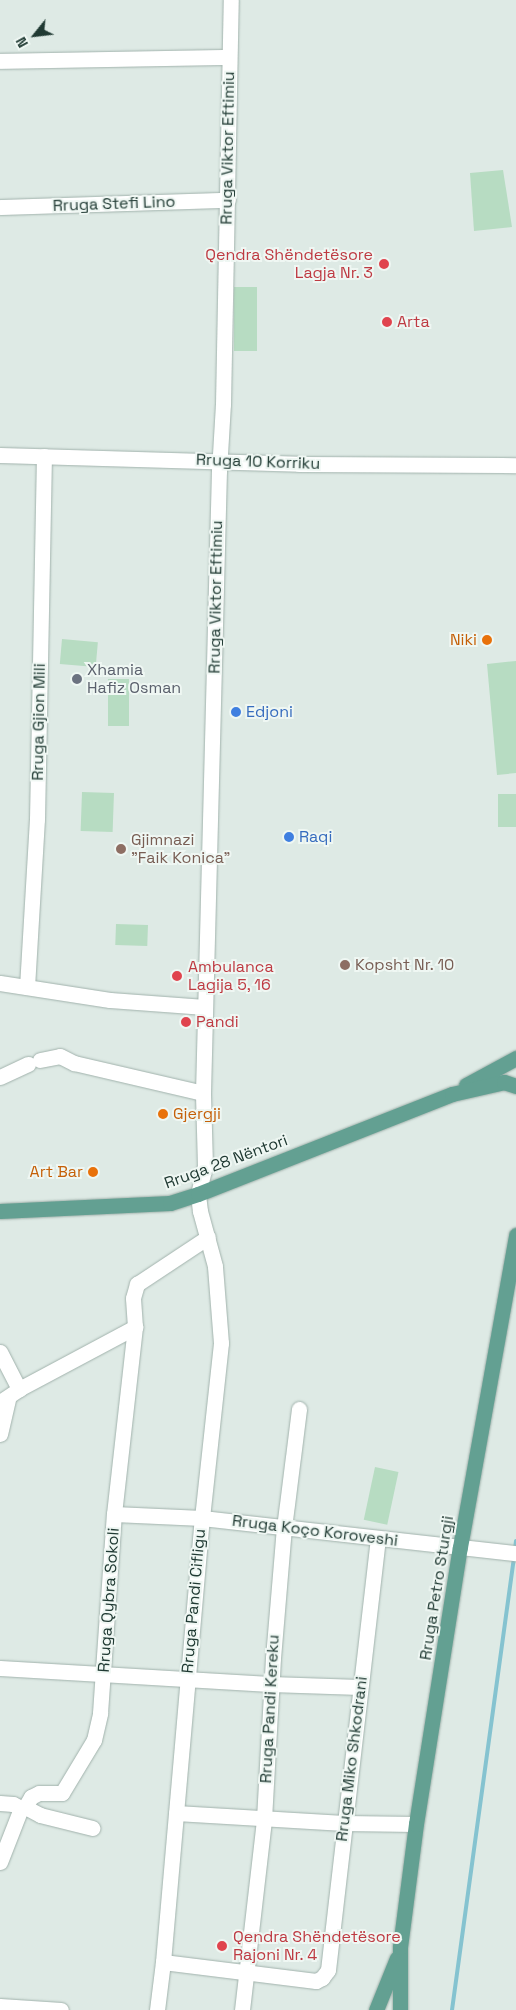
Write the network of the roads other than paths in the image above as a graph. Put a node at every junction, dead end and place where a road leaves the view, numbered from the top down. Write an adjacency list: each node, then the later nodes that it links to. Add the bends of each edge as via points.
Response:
1 (231, 0): 2 (street, Rruga Viktor Eftimiu)
2 (229, 56): 3 (street); 4 (street, Rruga Viktor Eftimiu)
3 (0, 61)
4 (228, 200): 5 (street, Rruga Stefi Lino); 8 (street, Rruga Viktor Eftimiu)
5 (0, 207)
6 (0, 455): 7 (street, Rruga 10 Korriku)
7 (44, 456): 8 (street, Rruga 10 Korriku); 11 (street, Rruga Gjion Mili, via 36,819)
8 (219, 460): 9 (street, Rruga 10 Korriku, via 299,464); 12 (street, Rruga Viktor Eftimiu)
9 (516, 465)
10 (0, 983): 11 (street)
11 (27, 987): 12 (street, via 110,1000)
12 (205, 1007): 16 (street, Rruga Viktor Eftimiu)
13 (516, 1058): 17 (main road, Rruga 28 Nëntori)
14 (0, 1077): 16 (street, via 34,1062 60,1056 74,1063)
15 (516, 1086): 17 (main road, Rruga 28 Nëntori, via 504,1082)
16 (203, 1093): 18 (street, Rruga Viktor Eftimiu, via 205,1166)
17 (452, 1094): 18 (main road, Rruga 28 Nëntori)
18 (198, 1194): 19 (main road, Rruga 28 Nëntori, via 170,1202); 21 (street, Rruga Pandi Cifligu)
19 (0, 1211)
20 (516, 1236): 31 (main road, Rruga Petro Sturgji)
21 (208, 1237): 22 (street, Rruga Qybra Sokoli, via 137,1284 133,1298); 28 (street, Rruga Pandi Cifligu, via 215,1266 220,1343)
22 (135, 1327): 24 (street); 27 (street, Rruga Qybra Sokoli)
23 (0, 1352): 24 (street)
24 (9, 1396): 26 (street)
25 (299, 1409): 29 (street, Rruga Pandi Kereku)
26 (0, 1434)
27 (114, 1514): 28 (street, Rruga Koço Koroveshi); 34 (street, Rruga Qybra Sokoli)
28 (202, 1518): 29 (street, Rruga Koço Koroveshi); 35 (street, Rruga Pandi Cifligu)
29 (284, 1528): 30 (street, Rruga Koço Koroveshi); 36 (street, Rruga Pandi Kereku)
30 (378, 1539): 31 (street, Rruga Koço Koroveshi); 37 (street, Rruga Miko Shkodrani)
31 (460, 1547): 32 (street, Rruga Koço Koroveshi); 43 (main road, Rruga Petro Sturgji)
32 (516, 1554)
33 (0, 1668): 34 (street)
34 (104, 1674): 35 (street); 39 (street, Rruga Qybra Sokoli, via 94,1740 62,1793 39,1793 31,1797)
35 (187, 1679): 36 (street); 40 (street, Rruga Pandi Cifligu)
36 (270, 1684): 37 (street); 41 (street, Rruga Pandi Kereku)
37 (360, 1687): 42 (street, Rruga Miko Shkodrani)
38 (0, 1803): 39 (street)
39 (23, 1808): 44 (street); 45 (street)
40 (176, 1813): 41 (street); 47 (street, Rruga Pandi Cifligu)
41 (264, 1819): 42 (street); 48 (street, Rruga Pandi Kereku)
42 (344, 1823): 43 (street); 48 (street, Rruga Miko Shkodrani, via 328,1970 316,1981)
43 (416, 1824): 46 (main road, Rruga Petro Sturgji)
44 (92, 1828)
45 (0, 1862)
46 (400, 1947): 53 (main road, Rruga Petro Sturgji); 54 (main road, Rruga Petro Sturgji)
47 (163, 1962): 48 (street); 51 (street, Rruga Pandi Cifligu)
48 (246, 1972): 52 (street, Rruga Pandi Kereku)
49 (0, 2006): 50 (street)
50 (61, 2010)
51 (157, 2010)
52 (242, 2010)
53 (376, 2010)
54 (400, 2010)

